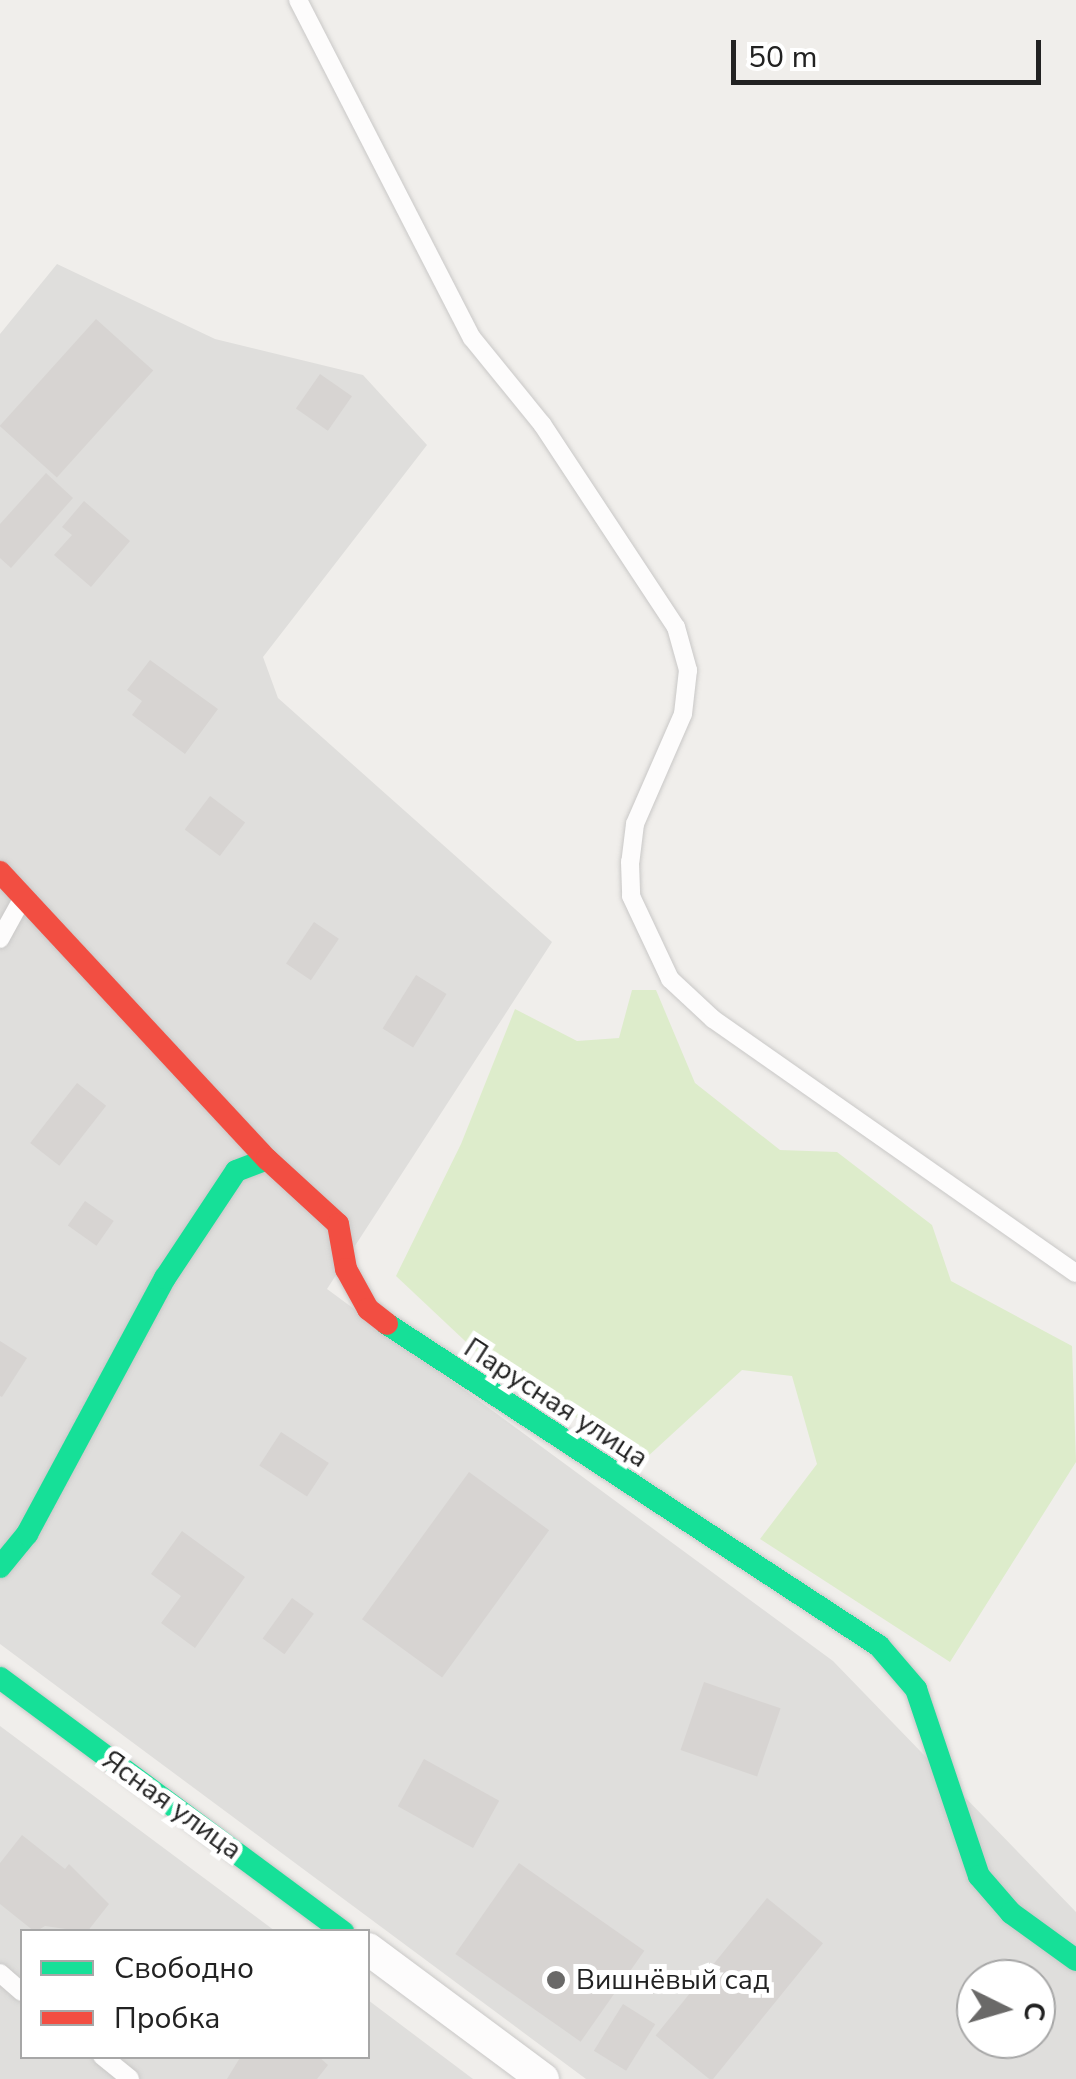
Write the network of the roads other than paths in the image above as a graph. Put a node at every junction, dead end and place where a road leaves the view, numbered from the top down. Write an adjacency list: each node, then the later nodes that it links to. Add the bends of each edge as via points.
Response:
1 (298, 0): 6 (lane, via 472,338 542,424 676,627 688,670 683,714 635,824 630,862 631,896 670,980 713,1019)
2 (0, 872): 3 (street, Парусная улица)
3 (24, 896): 4 (lane); 5 (street, Парусная улица)
4 (0, 939)
5 (267, 1159): 7 (street, via 236,1171 165,1278 27,1534); 11 (street, Парусная улица, via 338,1224 346,1269 368,1309 420,1350 879,1646 923,1707 978,1876 1010,1913)
6 (1076, 1274)
7 (0, 1568)
8 (0, 1678): 9 (street, Ясная улица)
9 (339, 1929)
10 (370, 1950): 16 (street)
11 (1076, 1960)
12 (0, 1974): 13 (lane)
13 (20, 1990)
14 (106, 2059): 15 (lane)
15 (130, 2079)
16 (544, 2079)

